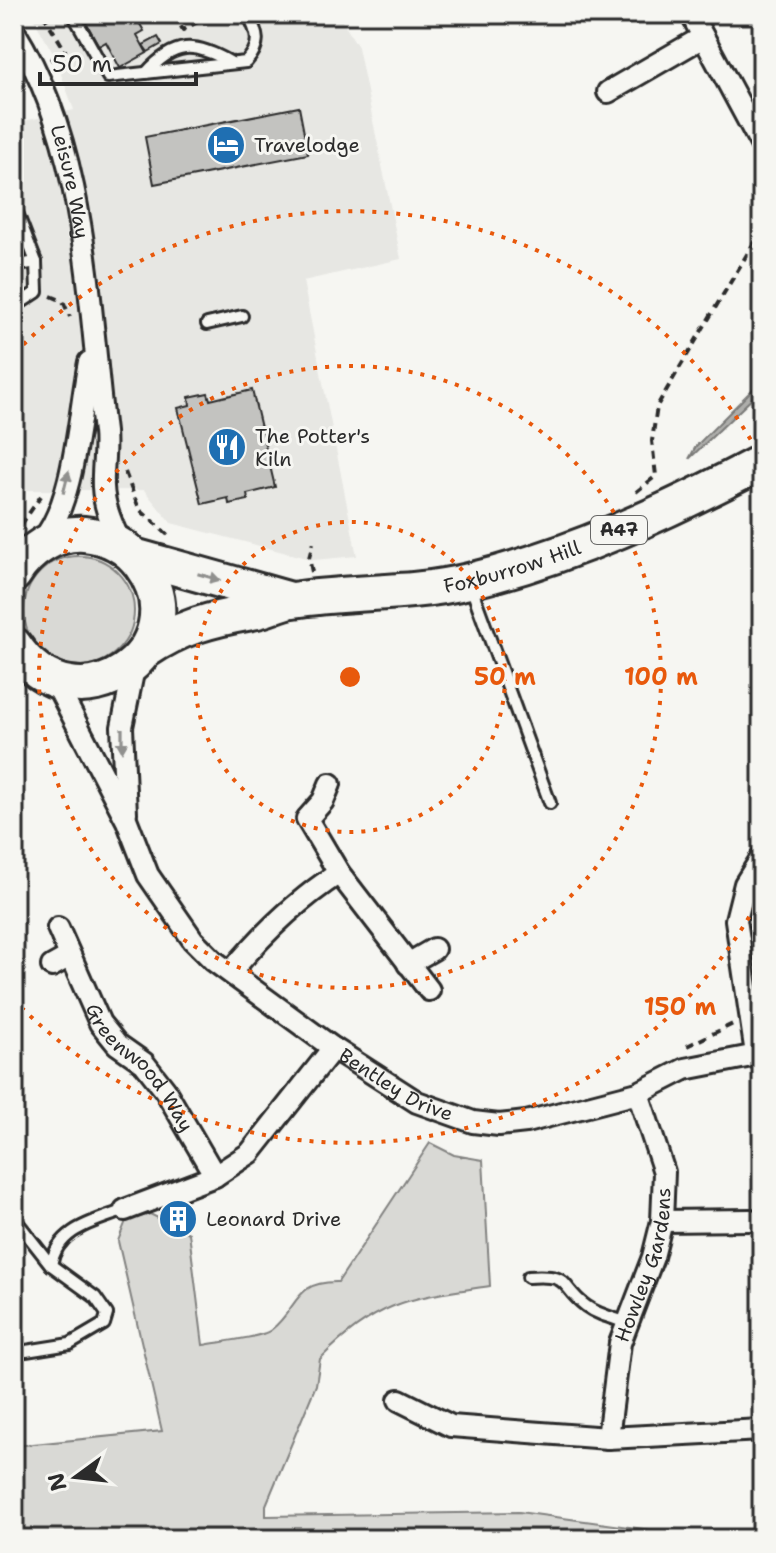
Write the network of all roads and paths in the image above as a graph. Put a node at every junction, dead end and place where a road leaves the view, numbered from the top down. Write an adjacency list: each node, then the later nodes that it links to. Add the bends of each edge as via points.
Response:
1 (43, 14): 12 (path, via 65,50)
2 (73, 14): 13 (lane, via 108,77)
3 (174, 14): 8 (path, via 183,30)
4 (192, 14): 8 (path)
5 (212, 14): 8 (path)
6 (248, 14): 11 (lane, via 259,34 256,51 246,62)
7 (691, 14): 10 (street)
8 (197, 22)
9 (14, 31): 12 (street, Leisure Way)
10 (703, 37): 14 (street); 15 (street)
11 (232, 63): 13 (lane); 13 (lane, via 203,47 164,53)
12 (35, 71): 25 (street, Leisure Way, via 55,116 83,239)
13 (146, 73)
14 (608, 92)
15 (762, 146)
16 (14, 205): 18 (lane)
17 (762, 229): 29 (path, via 657,406 652,441 656,476)
18 (36, 262): 19 (lane); 20 (lane)
19 (14, 266)
20 (37, 292): 21 (lane); 23 (path, via 63,301)
21 (14, 307)
22 (242, 316): 24 (lane)
23 (73, 324)
24 (207, 324)
25 (92, 341): 32 (street, Leisure Way, via 105,442 107,514); 33 (street, Leisure Way, one-way to 25, via 48,534 65,489)
26 (762, 462): 36 (highway, Foxburrow Hill / A47, via 675,508 538,561)
27 (123, 464): 30 (path, via 139,509)
28 (45, 490): 33 (path)
29 (632, 496)
30 (173, 538)
31 (313, 543): 35 (path)
32 (127, 550): 33 (highway, Foxburrow Hill, via 98,535 78,534); 37 (highway, Foxburrow Hill / A47, one-way to 37); 39 (highway, via 149,576 156,601 156,625)
33 (21, 552)
34 (325, 572): 35 (path)
35 (312, 573): 37 (path)
36 (468, 581): 37 (highway, Foxburrow Hill / A47, via 409,592); 42 (lane)
37 (296, 586): 39 (highway, Foxburrow Hill / A47, via 255,612 169,634)
38 (14, 645): 40 (highway)
39 (140, 657): 40 (highway, Foxburrow Hill, via 109,681 93,685); 43 (street, Bentley Drive, one-way to 43, via 122,727)
40 (37, 678): 43 (street, Bentley Drive, via 80,724)
41 (330, 784): 45 (street, via 307,819)
42 (550, 803)
43 (127, 821): 51 (street, Bentley Drive, via 148,875 168,907 193,940)
44 (762, 857): 54 (street, via 745,884 736,920)
45 (339, 873): 49 (street); 51 (street, via 281,916)
46 (58, 928): 48 (street, Greenwood Way)
47 (434, 949): 49 (street)
48 (70, 956): 50 (street); 56 (street, Greenwood Way, via 100,1023 165,1090)
49 (408, 964): 52 (street)
50 (52, 966)
51 (231, 972): 53 (street, Bentley Drive)
52 (429, 990)
53 (333, 1048): 55 (street, Bentley Drive, via 417,1102 473,1122 526,1122); 56 (street, via 250,1153)
54 (759, 1054): 55 (street, Bentley Drive, via 685,1069)
55 (638, 1093): 60 (street, Howley Gardens, via 664,1172)
56 (215, 1176): 57 (street)
57 (125, 1210): 61 (lane, via 68,1234)
58 (14, 1218): 61 (lane)
59 (751, 1220): 60 (street)
60 (662, 1221): 63 (street, Howley Gardens)
61 (51, 1265): 64 (lane, via 95,1297 107,1314 104,1324 70,1344)
62 (528, 1277): 63 (lane, via 564,1280 587,1307)
63 (628, 1323): 67 (street, Howley Gardens, via 620,1343)
64 (26, 1351)
65 (399, 1400): 67 (street, via 451,1426)
66 (762, 1430): 67 (street)
67 (608, 1438)

